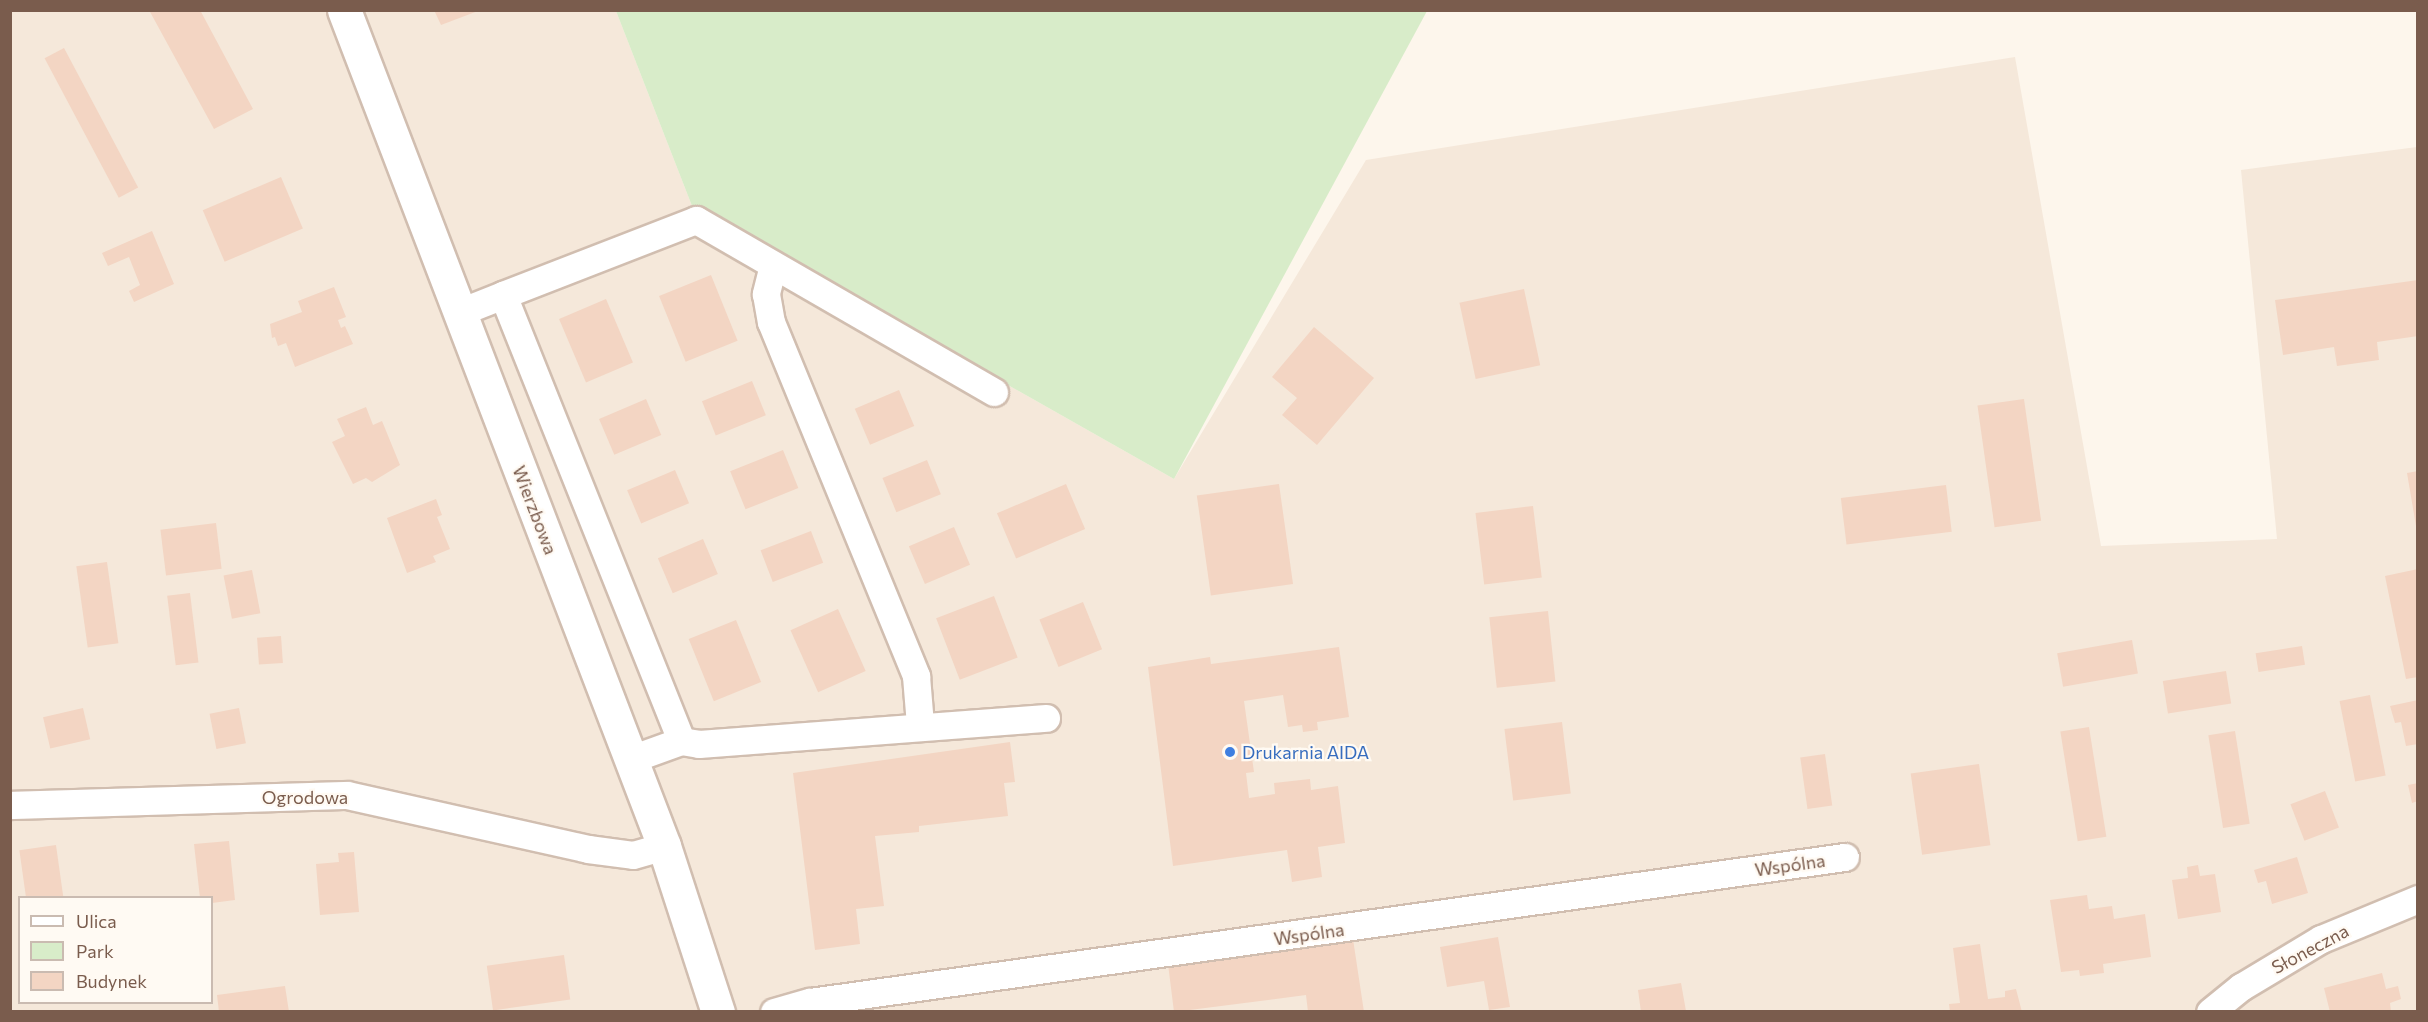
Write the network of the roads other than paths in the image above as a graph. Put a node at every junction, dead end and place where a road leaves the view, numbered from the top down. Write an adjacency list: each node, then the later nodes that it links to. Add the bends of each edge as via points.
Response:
1 (344, 10): 4 (street, Wierzbowa)
2 (773, 265): 3 (street, via 696,220); 5 (street); 7 (street, via 766,294 771,322 916,676)
3 (503, 295): 4 (street); 8 (street)
4 (460, 312): 9 (street, Wierzbowa)
5 (994, 392)
6 (1046, 718): 7 (street)
7 (920, 725): 8 (street, via 699,744)
8 (681, 741): 9 (street)
9 (631, 759): 11 (street, Wierzbowa)
10 (10, 805): 11 (street, Ogrodowa, via 347,795 588,849 633,855)
11 (663, 846): 14 (street, Wierzbowa)
12 (1845, 857): 15 (street, Wspólna, via 810,1002)
13 (2418, 899): 16 (street, Słoneczna, via 2321,939 2241,987)
14 (718, 1011)
15 (774, 1011)
16 (2210, 1011)

